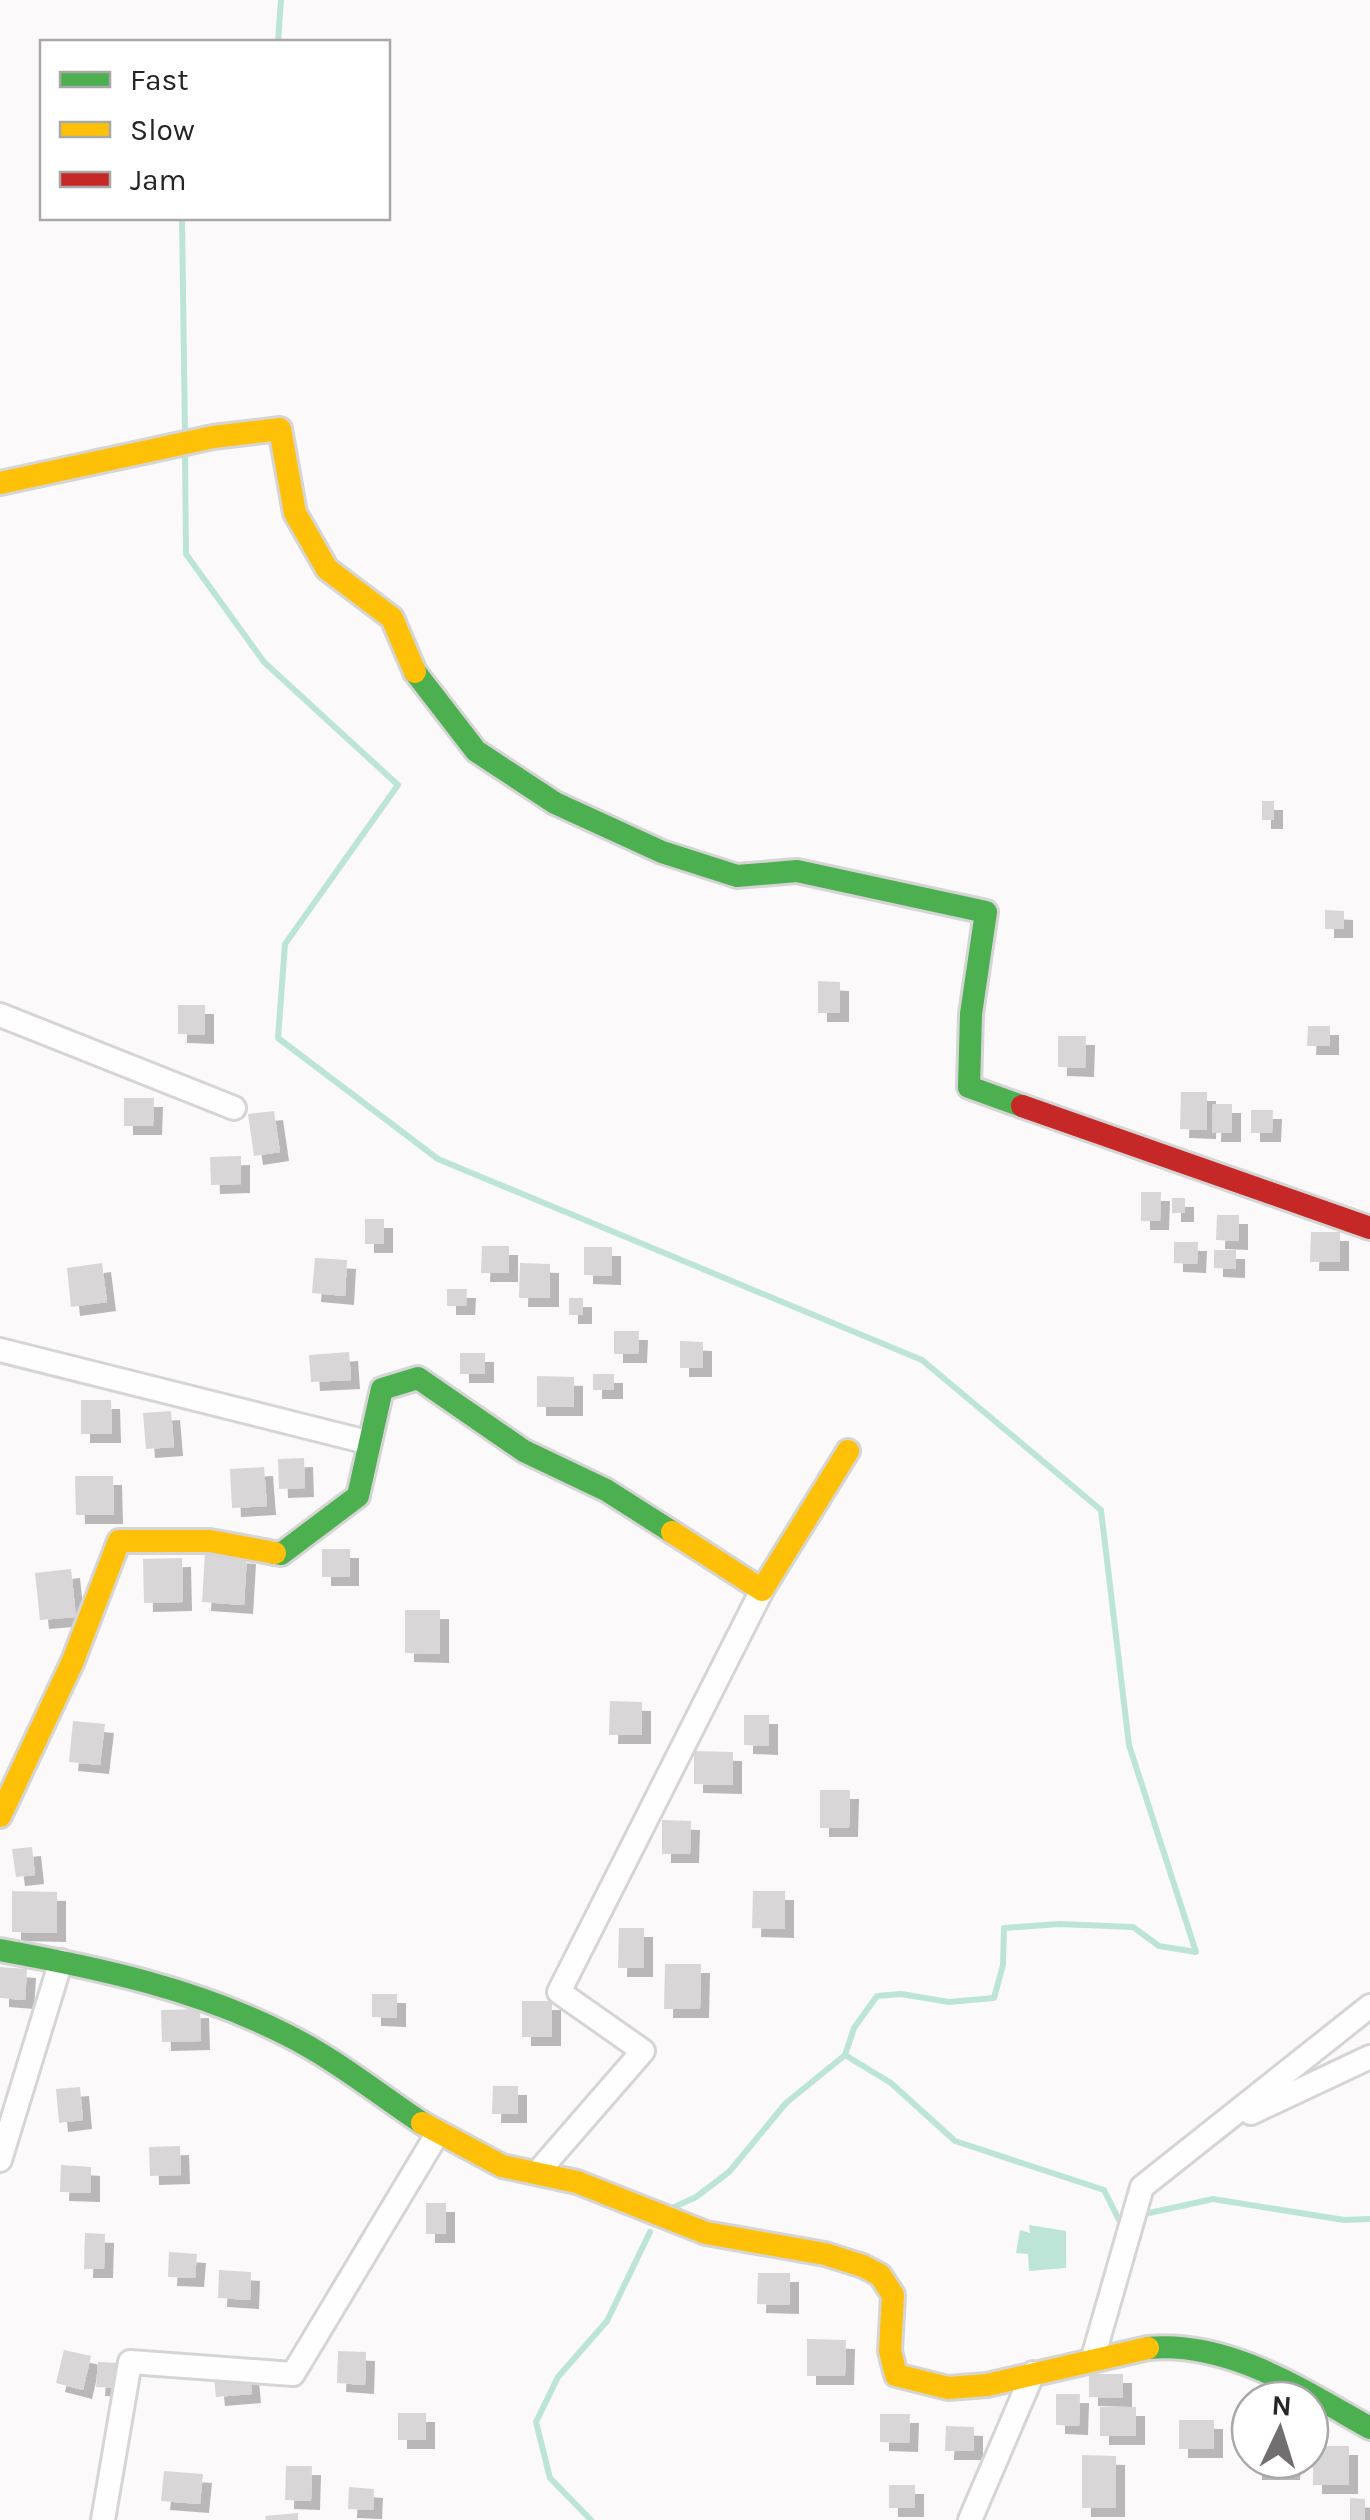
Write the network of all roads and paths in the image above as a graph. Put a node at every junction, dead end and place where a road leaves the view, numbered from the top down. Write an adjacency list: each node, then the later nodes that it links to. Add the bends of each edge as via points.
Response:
1 (0, 483): 4 (street, via 280,428 295,514 327,569 392,618 419,681 476,751 555,804 737,876 796,871 986,912 971,1014 969,1087)
2 (0, 1016): 3 (street)
3 (234, 1108)
4 (1370, 1228)
5 (0, 1350): 6 (street)
6 (367, 1442): 8 (street, via 382,1389 418,1378 524,1451 606,1490); 9 (street, via 358,1496 280,1554 210,1541 119,1541 73,1661)
7 (848, 1451): 8 (street)
8 (762, 1590): 17 (street, via 559,1992 643,2052)
9 (0, 1816)
10 (0, 1950): 11 (street)
11 (62, 1961): 15 (street, via 147,1978 238,2009 331,2060); 16 (street)
12 (1370, 2006): 14 (street)
13 (1370, 2058): 14 (street)
14 (1219, 2128): 18 (street, via 1142,2186)
15 (436, 2136): 17 (street); 21 (street, via 293,2374 130,2362)
16 (0, 2160)
17 (538, 2174): 19 (street, via 577,2182 677,2226 807,2250 882,2276 893,2308 888,2357 896,2374 948,2388)
18 (1092, 2361): 19 (street); 20 (street, via 1153,2347 1213,2352)
19 (1033, 2374): 22 (street)
20 (1370, 2428)
21 (103, 2520)
22 (970, 2520)

